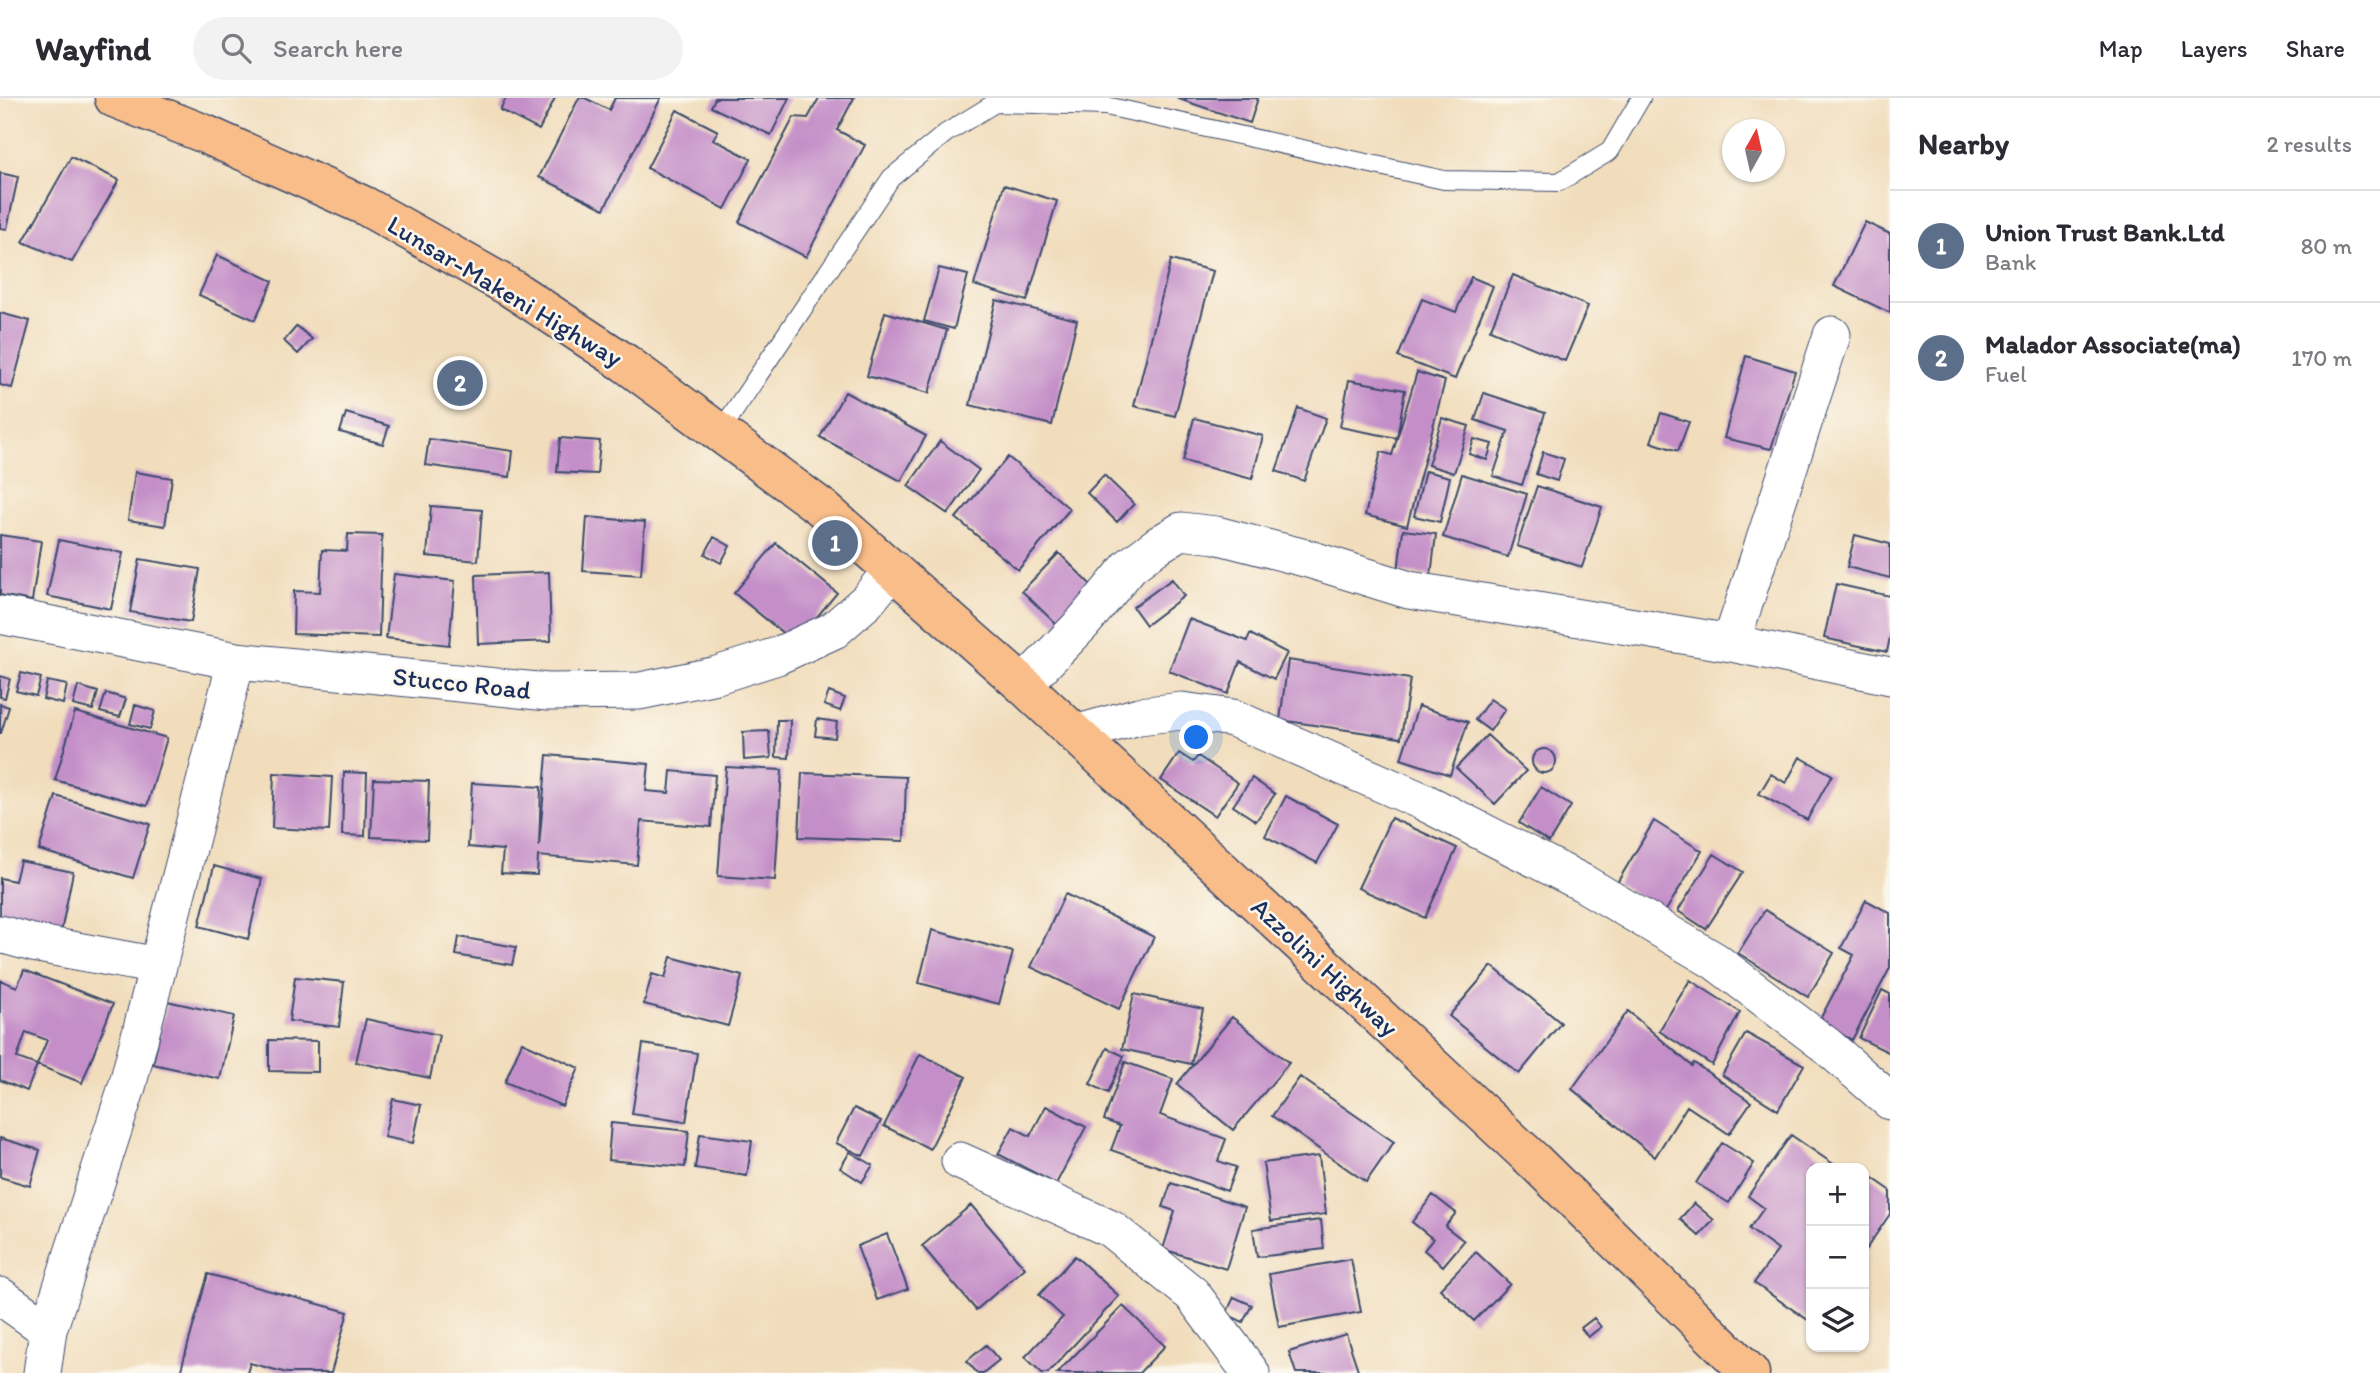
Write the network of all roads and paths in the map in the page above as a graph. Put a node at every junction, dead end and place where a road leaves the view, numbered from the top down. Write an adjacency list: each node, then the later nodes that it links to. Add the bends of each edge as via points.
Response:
1 (114, 98): 4 (main road, Lunsar-Makeni Highway, via 377,213 511,288)
2 (1641, 98): 4 (lane, via 1610,151 1559,182 1444,180 1106,106 995,103 946,133 891,178)
3 (1832, 335): 7 (street)
4 (720, 432): 5 (main road, Lunsar-Makeni Highway, via 822,508)
5 (893, 569): 8 (street, Stucco Road, via 867,601 834,630 777,656 718,675 640,691 548,692); 10 (main road, Azzolini Highway)
6 (0, 615): 8 (street, Stucco Road)
7 (1731, 642): 9 (street); 10 (street, via 1409,590 1309,559 1216,535 1181,531 1130,566)
8 (236, 661): 13 (street)
9 (1890, 676)
10 (1023, 685): 11 (main road, Azzolini Highway)
11 (1075, 734): 14 (street, via 1139,716 1182,711 1233,718 1424,802 1583,883 1715,961 1826,1045); 20 (main road, Azzolini Highway, via 1534,1161)
12 (0, 934): 13 (street)
13 (158, 966): 17 (street, via 127,1087)
14 (1890, 1101)
15 (960, 1161): 19 (street, via 1111,1229 1192,1294)
16 (0, 1296): 17 (street)
17 (48, 1330): 18 (street)
18 (42, 1373)
19 (1251, 1373)
20 (1750, 1373)

